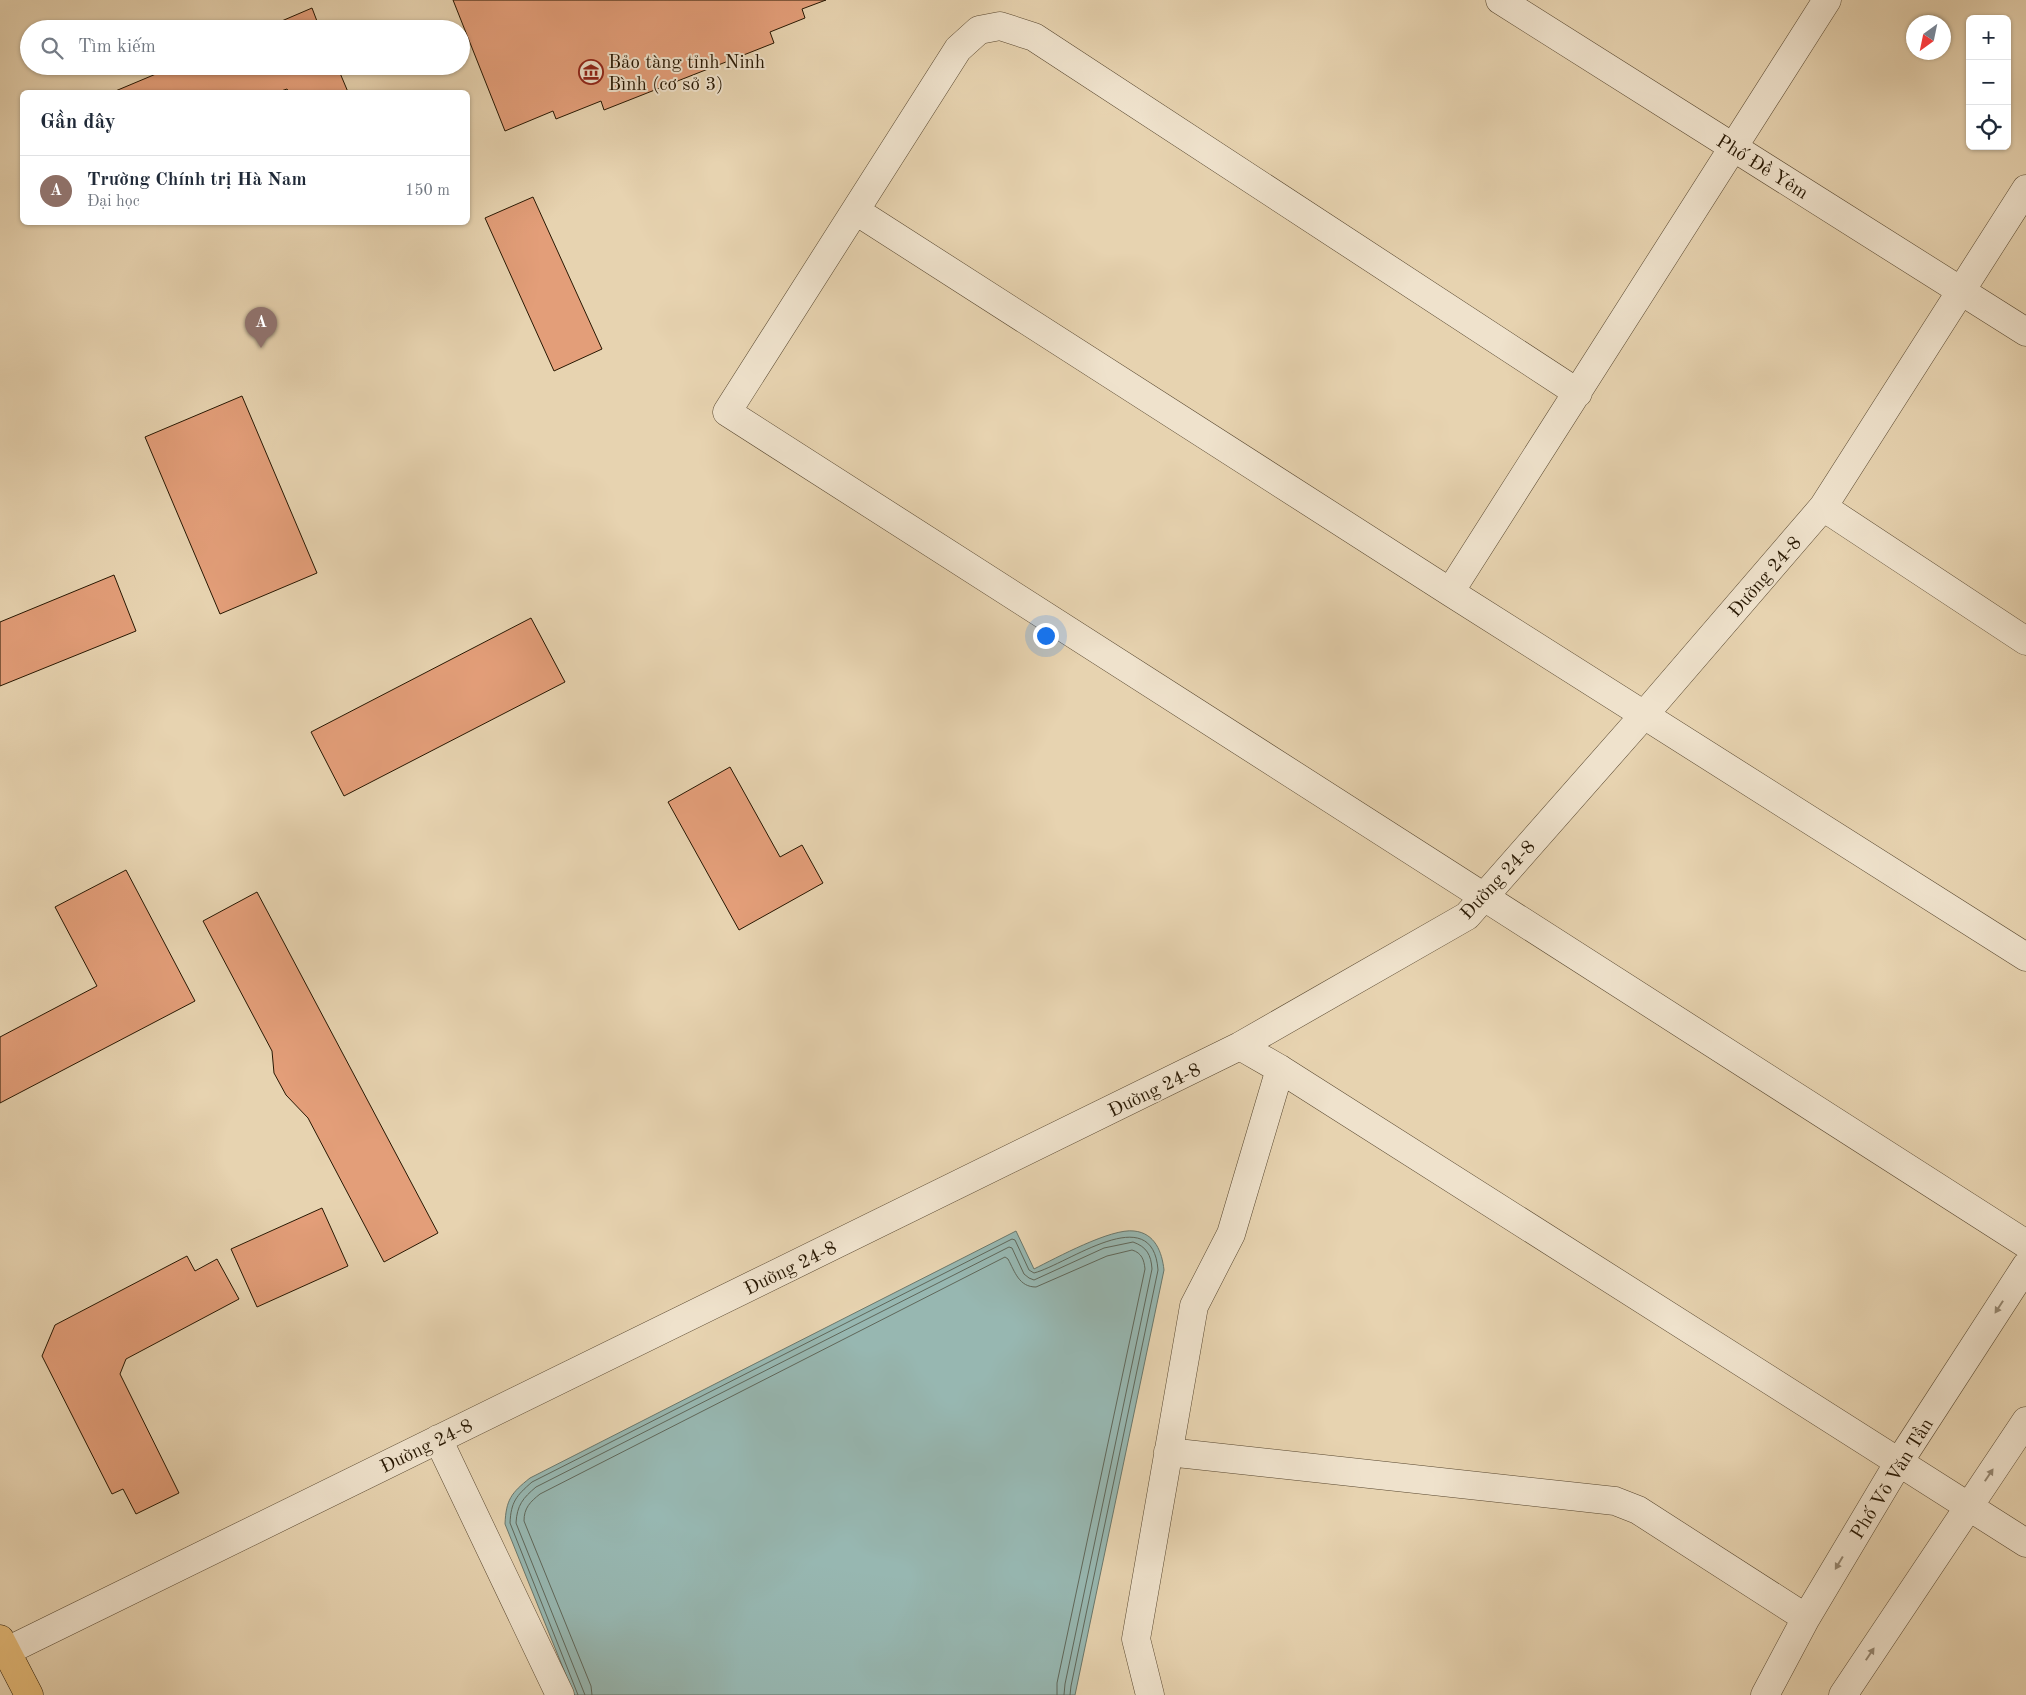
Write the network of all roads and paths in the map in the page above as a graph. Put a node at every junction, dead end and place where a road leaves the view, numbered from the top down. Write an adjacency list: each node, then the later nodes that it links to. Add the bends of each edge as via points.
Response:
1 (1500, 0): 3 (street, Phố Đề Yêm)
2 (1827, 0): 3 (street)
3 (1735, 148): 6 (street, Phố Đề Yêm); 8 (street)
4 (2026, 189): 6 (street, Đường 24-8)
5 (856, 211): 8 (street, via 958,49 979,30 1000,26 1034,37); 10 (street); 13 (street, via 727,412)
6 (1962, 292): 7 (street, Phố Đề Yêm); 9 (street, Đường 24-8)
7 (2026, 332)
8 (1578, 393): 10 (street)
9 (1823, 507): 11 (street); 12 (street, Đường 24-8)
10 (1450, 592): 12 (street)
11 (2026, 641)
12 (1644, 715): 13 (street, Đường 24-8); 14 (street)
13 (1484, 897): 15 (street, Đường 24-8, via 1467,916); 17 (street)
14 (2026, 957)
15 (1240, 1046): 16 (street); 20 (street, Đường 24-8)
16 (1280, 1069): 21 (street, via 1230,1234 1194,1306); 22 (street)
17 (2026, 1244)
18 (2026, 1266): 22 (street, Phố Võ Văn Tần, one-way to 22)
19 (2026, 1421): 23 (street, one-way to 19)
20 (438, 1440): 26 (street, Đường 24-8); 28 (street)
21 (1168, 1452): 25 (street, via 1615,1501 1638,1510); 29 (street, via 1136,1639)
22 (1899, 1462): 23 (street); 25 (street, Phố Võ Văn Tần, one-way to 25)
23 (1968, 1506): 24 (street); 31 (street, one-way to 23)
24 (2026, 1543)
25 (1806, 1618): 30 (street, Phố Võ Văn Tần)
26 (3, 1645): 27 (main road)
27 (29, 1695)
28 (560, 1695)
29 (1150, 1695)
30 (1765, 1695)
31 (1843, 1695)

